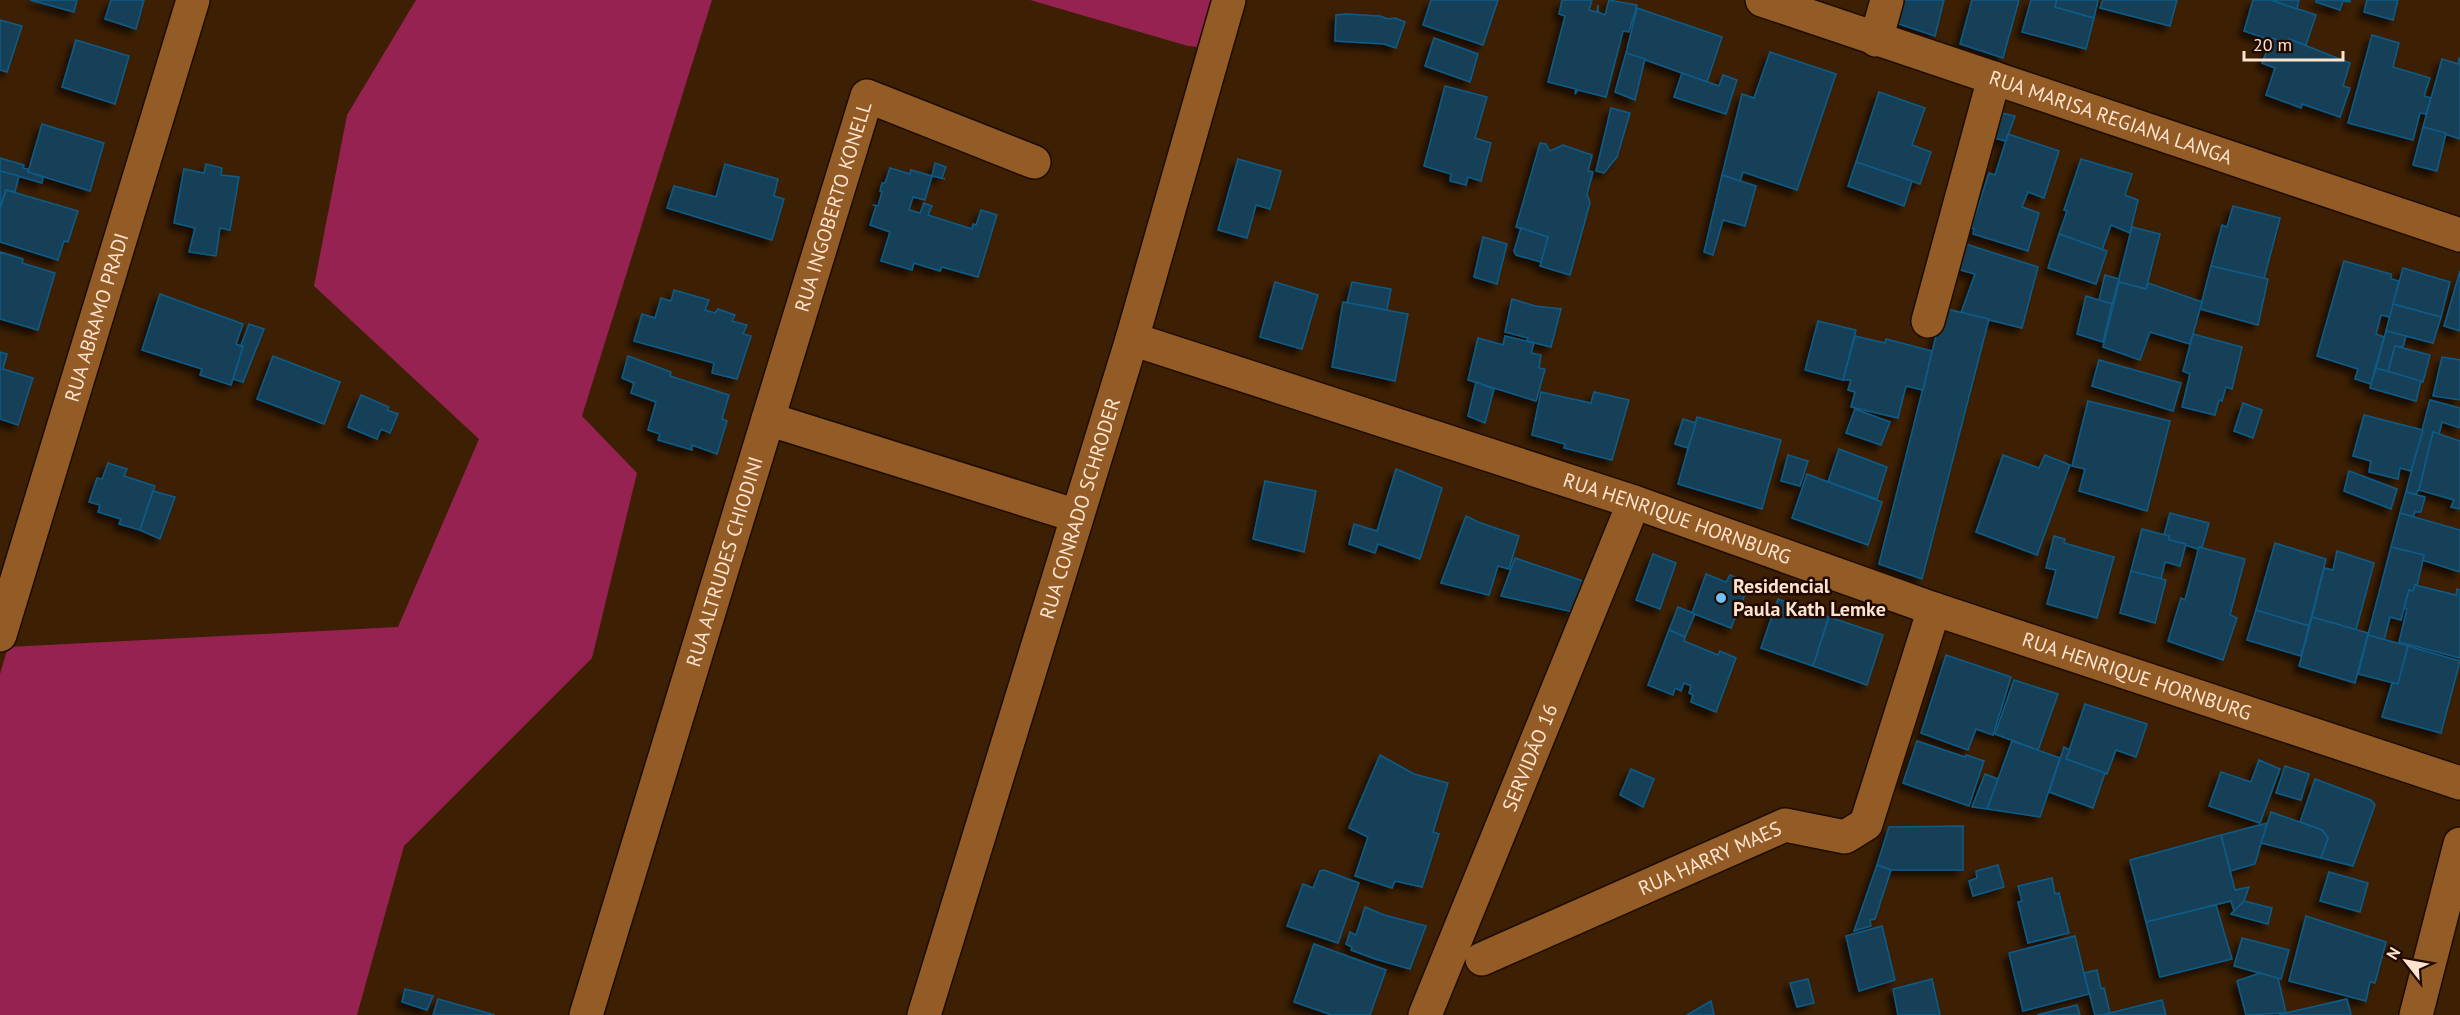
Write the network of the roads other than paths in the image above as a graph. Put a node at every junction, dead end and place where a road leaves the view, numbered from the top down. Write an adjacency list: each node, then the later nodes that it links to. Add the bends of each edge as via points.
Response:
1 (193, 0): 15 (street, RUA ABRAMO PRADI)
2 (1229, 0): 10 (street, RUA CONRADO SCHRODER)
3 (1762, 0): 5 (street, RUA MARISA REGIANA LANGA)
4 (1887, 0): 5 (street)
5 (1876, 40): 6 (street, RUA MARISA REGIANA LANGA)
6 (1994, 78): 8 (street, RUA MARISA REGIANA LANGA); 9 (street)
7 (1034, 162): 11 (street, RUA INGOBERTO KONELL, via 867,96)
8 (2460, 235)
9 (1928, 321)
10 (1132, 339): 12 (street, RUA HENRIQUE HORNBURG); 13 (street, RUA CONRADO SCHRODER)
11 (768, 419): 13 (street); 19 (street, RUA ALTRUDES CHIODINI)
12 (1634, 502): 14 (street, RUA HENRIQUE HORNBURG); 21 (street, SERVIDÃO 16)
13 (1077, 516): 20 (street, RUA CONRADO SCHRODER)
14 (1934, 609): 16 (street, RUA HENRIQUE HORNBURG); 18 (street, RUA HARRY MAES, via 1866,824 1845,837 1785,825)
15 (0, 635)
16 (2460, 783)
17 (2460, 844): 22 (street)
18 (1482, 959)
19 (586, 1015)
20 (924, 1015)
21 (1425, 1015)
22 (2416, 1015)

